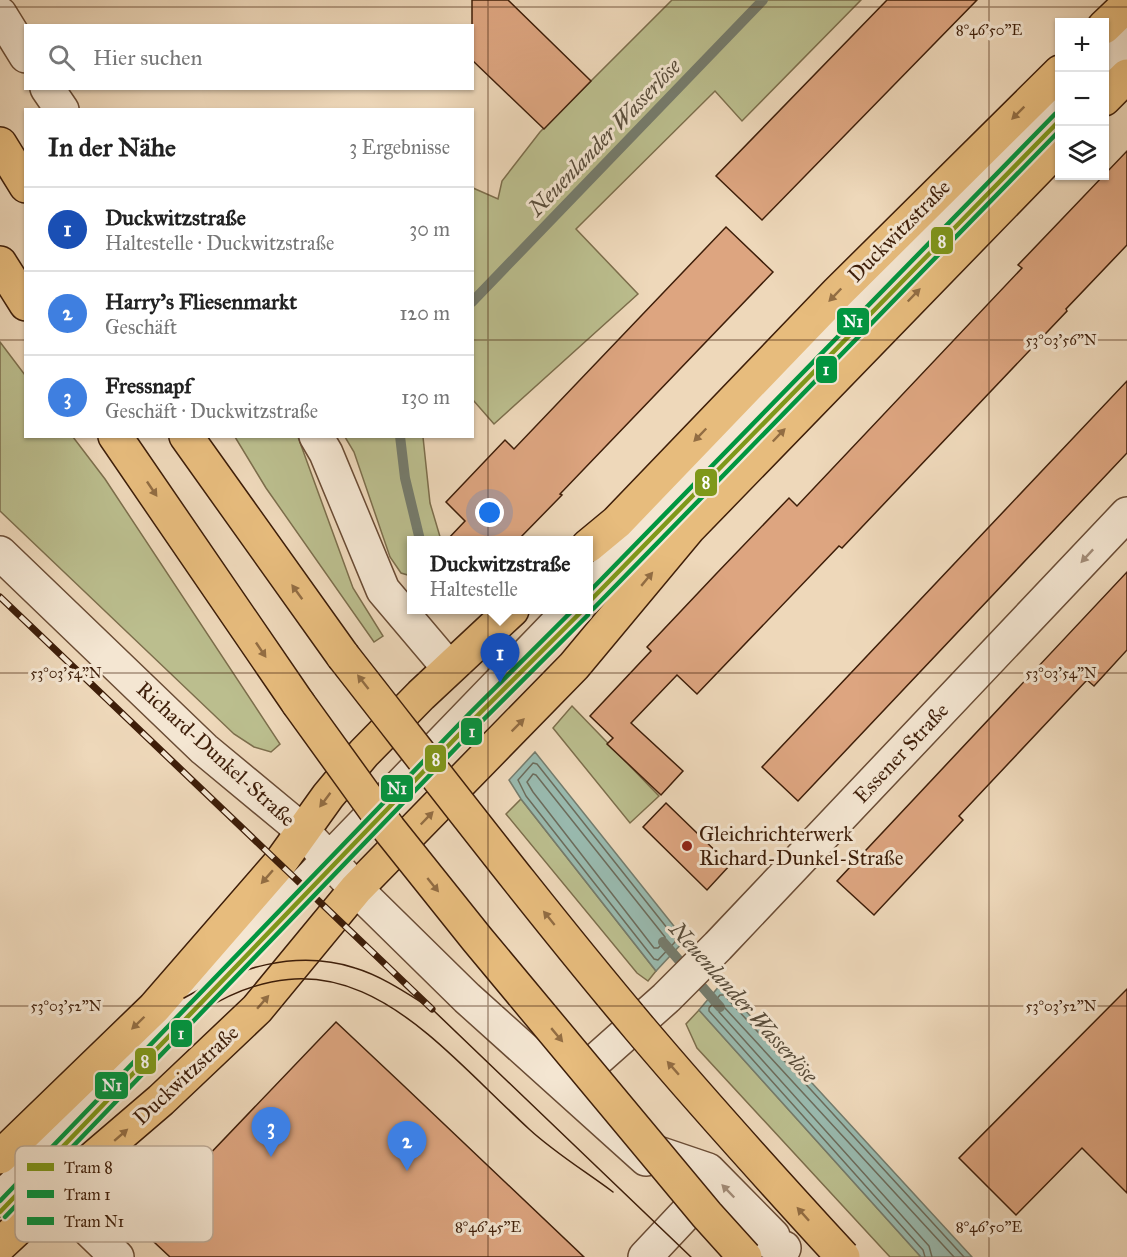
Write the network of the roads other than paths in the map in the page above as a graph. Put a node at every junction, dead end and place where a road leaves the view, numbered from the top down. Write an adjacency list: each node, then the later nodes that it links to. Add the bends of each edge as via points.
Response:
1 (1127, 5): 3 (main road)
2 (0, 14): 5 (street)
3 (1109, 22)
4 (1127, 37): 6 (street)
5 (24, 53)
6 (1109, 55)
7 (1055, 76): 22 (main road, Duckwitzstraße, one-way to 22, via 838,292 617,522)
8 (1127, 76): 10 (main road)
9 (48, 90): 11 (street)
10 (1109, 94)
11 (61, 108)
12 (1055, 111): 24 (street)
13 (0, 144): 15 (main road)
14 (1055, 150): 30 (main road, Duckwitzstraße, one-way to 14, via 574,666 689,528)
15 (24, 183)
16 (0, 263): 17 (main road)
17 (24, 301)
18 (117, 438): 45 (main road, one-way to 45, bridge, via 298,704 389,829 706,1215)
19 (187, 438): 46 (main road, one-way to 19, bridge, via 698,1097 520,883 343,656)
20 (317, 438): 27 (street, via 384,590)
21 (1127, 514): 31 (street, Essener Straße, one-way to 31, via 700,964)
22 (593, 542)
23 (0, 553): 28 (street, Richard-Dunkel-Straße, via 204,749)
24 (593, 586)
25 (507, 614): 27 (main road)
26 (565, 614): 29 (street)
27 (449, 668): 28 (main road, one-way to 28, via 364,753)
28 (303, 831): 29 (street); 35 (main road, one-way to 35, via 280,864 154,1008)
29 (328, 859): 30 (street); 33 (street)
30 (356, 889): 31 (street, via 467,998); 34 (main road, Duckwitzstraße, one-way to 30, via 257,1009)
31 (567, 1086): 32 (street)
32 (631, 1144): 38 (street); 42 (street, one-way to 32, via 708,1170)
33 (53, 1146)
34 (109, 1146)
35 (0, 1157)
36 (15, 1185): 37 (street)
37 (0, 1200)
38 (692, 1208): 42 (street); 44 (street)
39 (15, 1231): 41 (main road, Duckwitzstraße)
40 (102, 1242): 43 (street)
41 (0, 1245)
42 (788, 1252)
43 (117, 1257)
44 (645, 1257)
45 (745, 1257)
46 (843, 1257)

